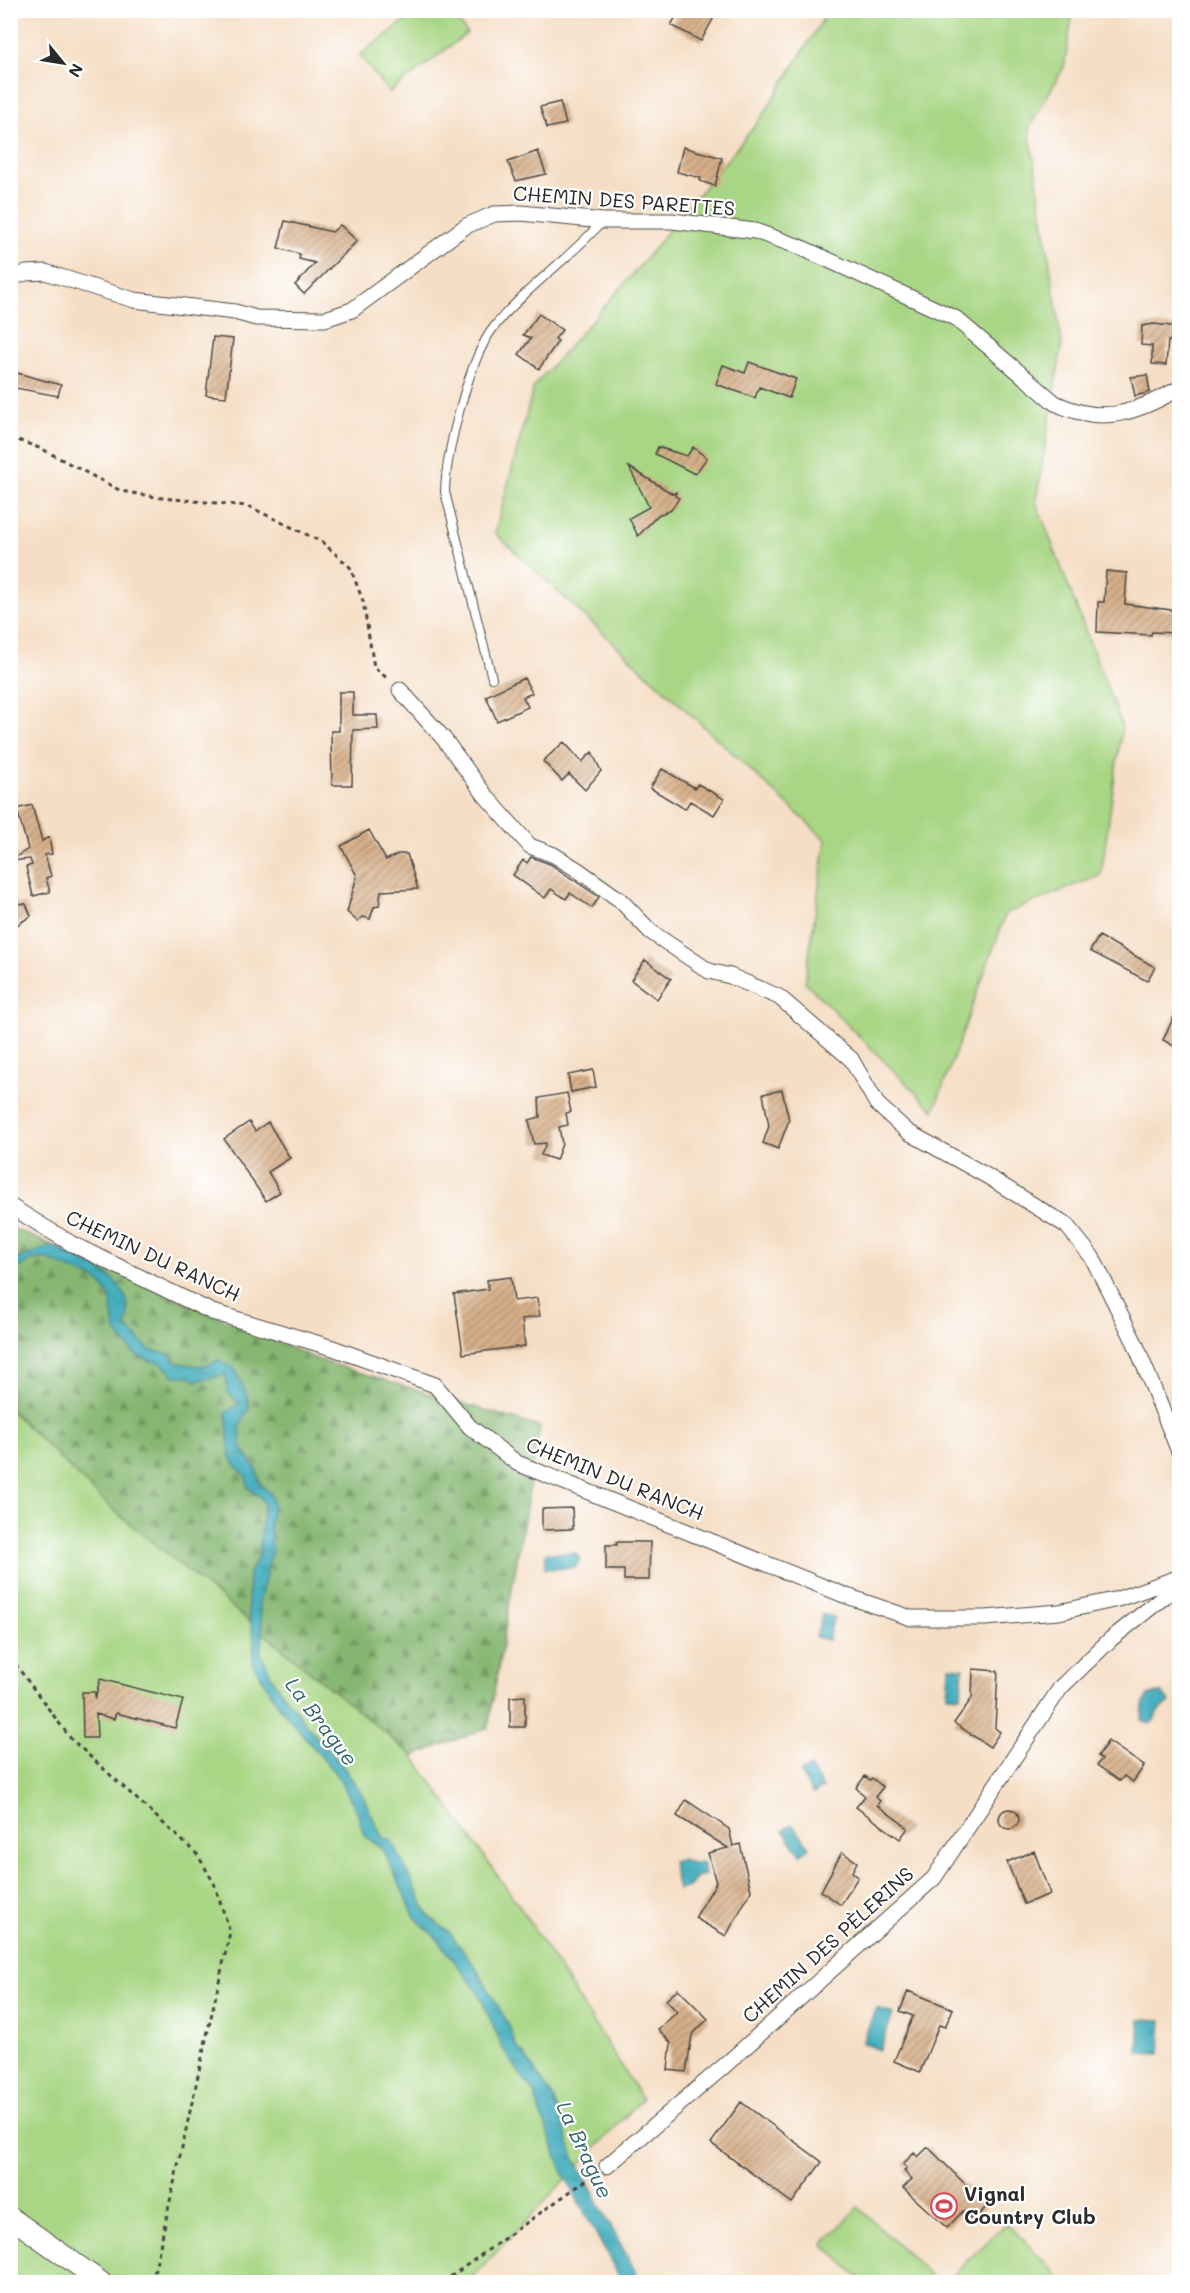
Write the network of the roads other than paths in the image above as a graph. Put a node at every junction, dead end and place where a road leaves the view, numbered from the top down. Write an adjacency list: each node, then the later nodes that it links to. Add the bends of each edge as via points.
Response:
1 (603, 221): 2 (street, CHEMIN DES PARETTES, via 494,214 466,226 352,310 325,319 256,318 134,300 45,272); 3 (street, CHEMIN DES PARETTES, via 672,221 755,231 800,247 955,318 1055,403 1074,412 1097,417 1117,415); 4 (lane, via 494,327 471,367 446,472 445,492)
2 (10, 278)
3 (1179, 388)
4 (492, 678)
5 (400, 690): 7 (street, via 530,846 578,870 620,900 651,932 709,971 779,997 851,1059 877,1104 908,1132 1067,1226 1092,1257 1135,1343)
6 (10, 1206): 8 (street, CHEMIN DU RANCH, via 72,1244 212,1312 333,1348 435,1385 470,1427 517,1463 844,1595 911,1618 986,1618 1059,1612 1118,1599)
7 (1179, 1454)
8 (1179, 1577): 9 (street, CHEMIN DES PÈLERINS, via 1165,1596 1111,1639 1061,1687 934,1878)
9 (607, 2166)
10 (10, 2217): 11 (street)
11 (101, 2283)

